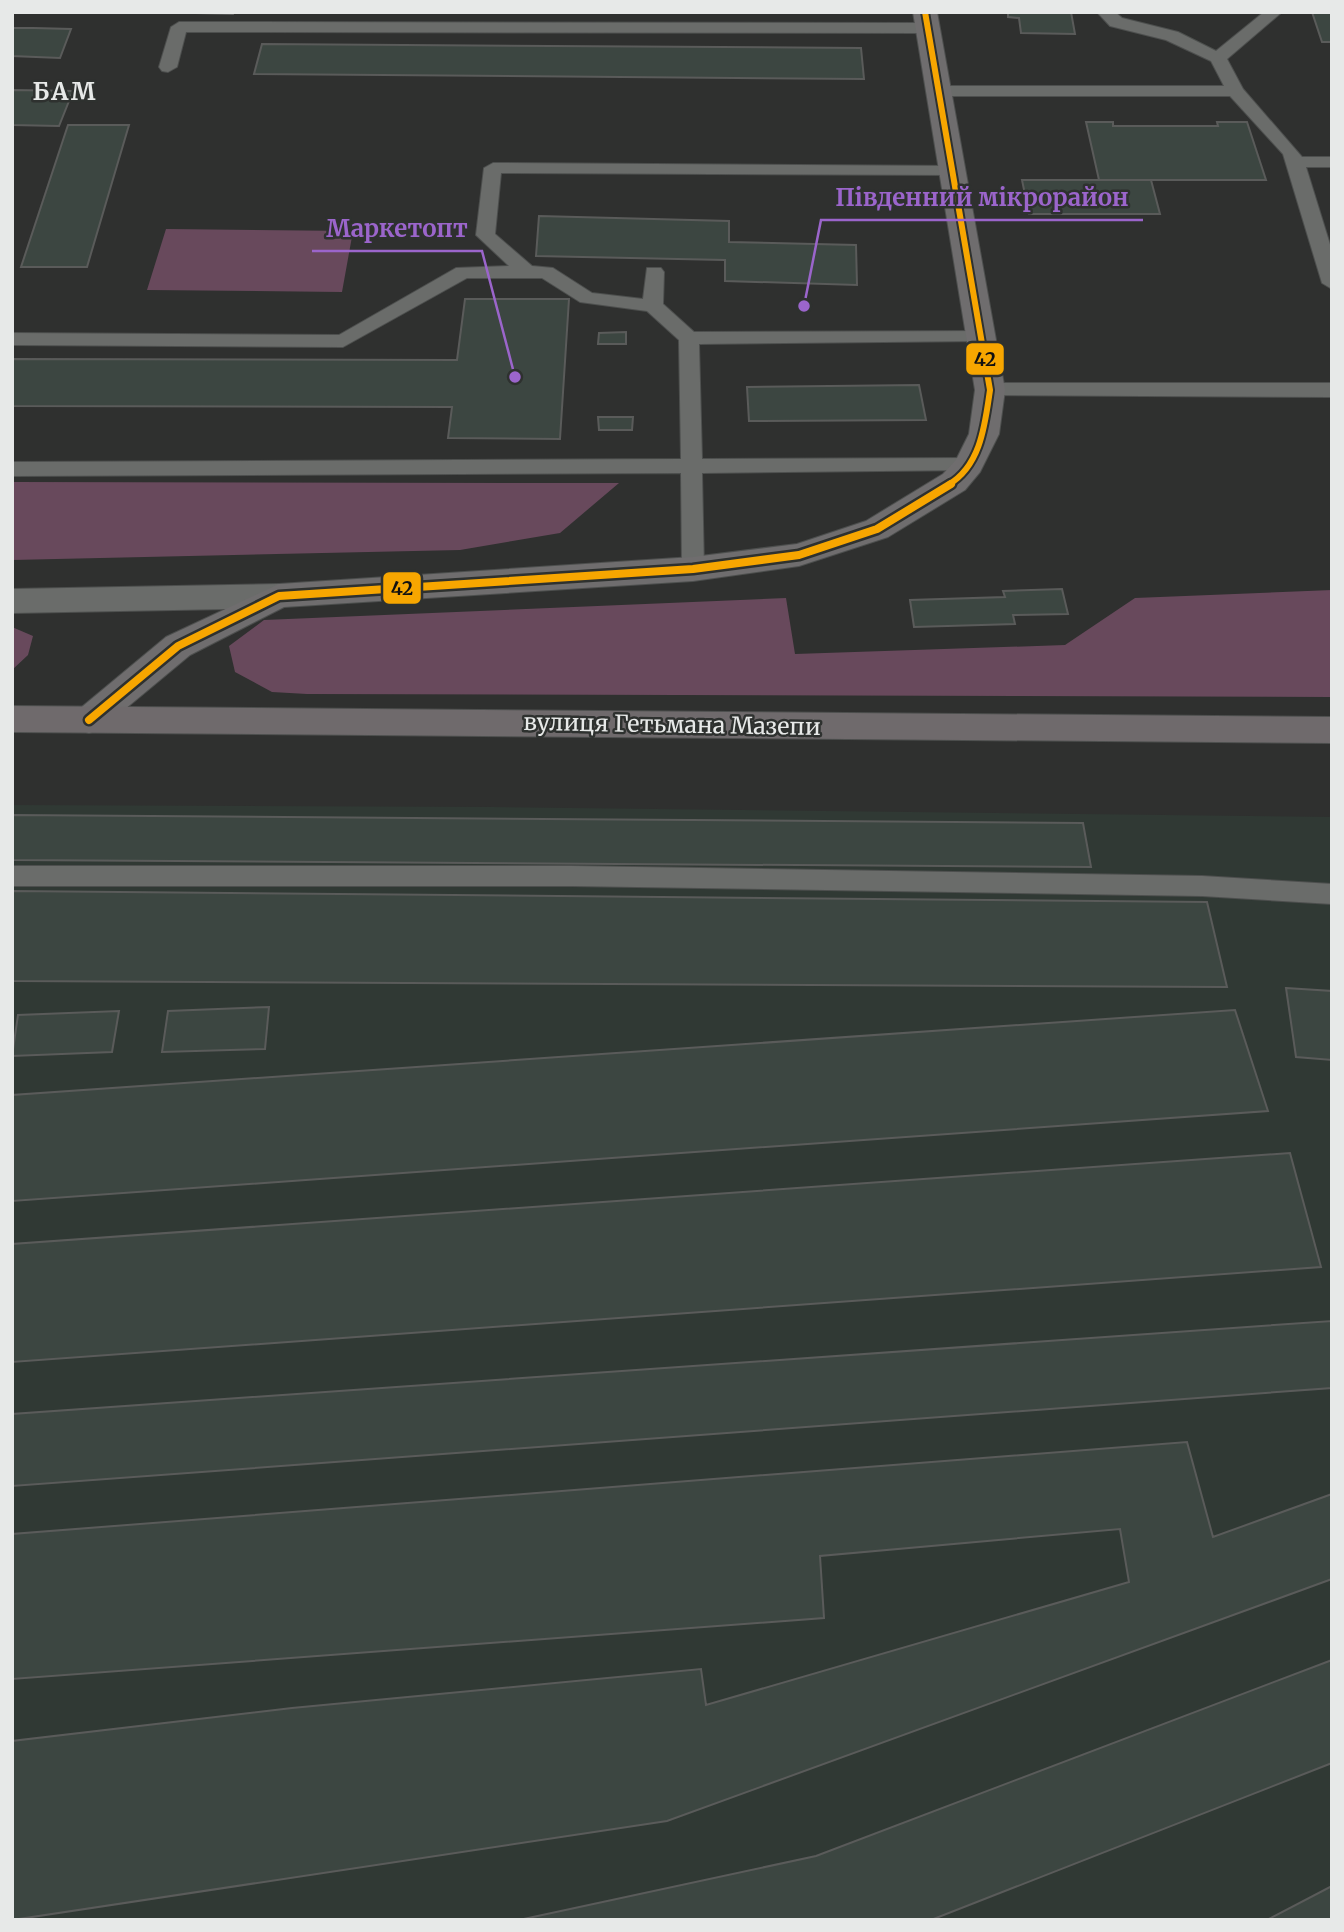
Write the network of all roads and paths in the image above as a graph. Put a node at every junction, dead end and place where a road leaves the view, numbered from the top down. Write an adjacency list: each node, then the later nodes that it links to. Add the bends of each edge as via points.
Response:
1 (834, 12): 5 (lane)
2 (1105, 12): 6 (lane, via 1116,22 1172,36)
3 (1274, 12): 6 (lane)
4 (927, 20): 5 (lane); 8 (street)
5 (853, 28): 7 (lane, via 179,27)
6 (1218, 58): 9 (lane)
7 (168, 67)
8 (940, 91): 9 (lane); 12 (street)
9 (1235, 91): 10 (lane)
10 (1296, 162): 11 (lane); 15 (lane)
11 (1332, 162)
12 (953, 170): 13 (lane, via 494,168 485,235); 17 (street)
13 (527, 272): 16 (lane, via 546,272 587,298); 19 (lane, via 463,272 343,341)
14 (654, 272): 16 (lane)
15 (1332, 283)
16 (653, 306): 18 (lane)
17 (982, 335): 18 (lane); 20 (street)
18 (689, 338): 23 (lane)
19 (12, 339)
20 (990, 390): 21 (lane); 22 (street, via 984,434)
21 (1332, 390)
22 (969, 465): 23 (lane); 25 (street, via 954,482 877,529 799,555)
23 (691, 468): 24 (lane); 25 (lane)
24 (12, 469)
25 (693, 569): 26 (street)
26 (279, 596): 27 (street); 29 (street, via 178,646)
27 (12, 601)
28 (12, 719): 29 (highway, вулиця Гетьмана Мазепи)
29 (89, 720): 30 (highway, вулиця Гетьмана Мазепи)
30 (1332, 730)
31 (12, 876): 32 (lane, via 613,877 1202,886)
32 (1332, 894)

